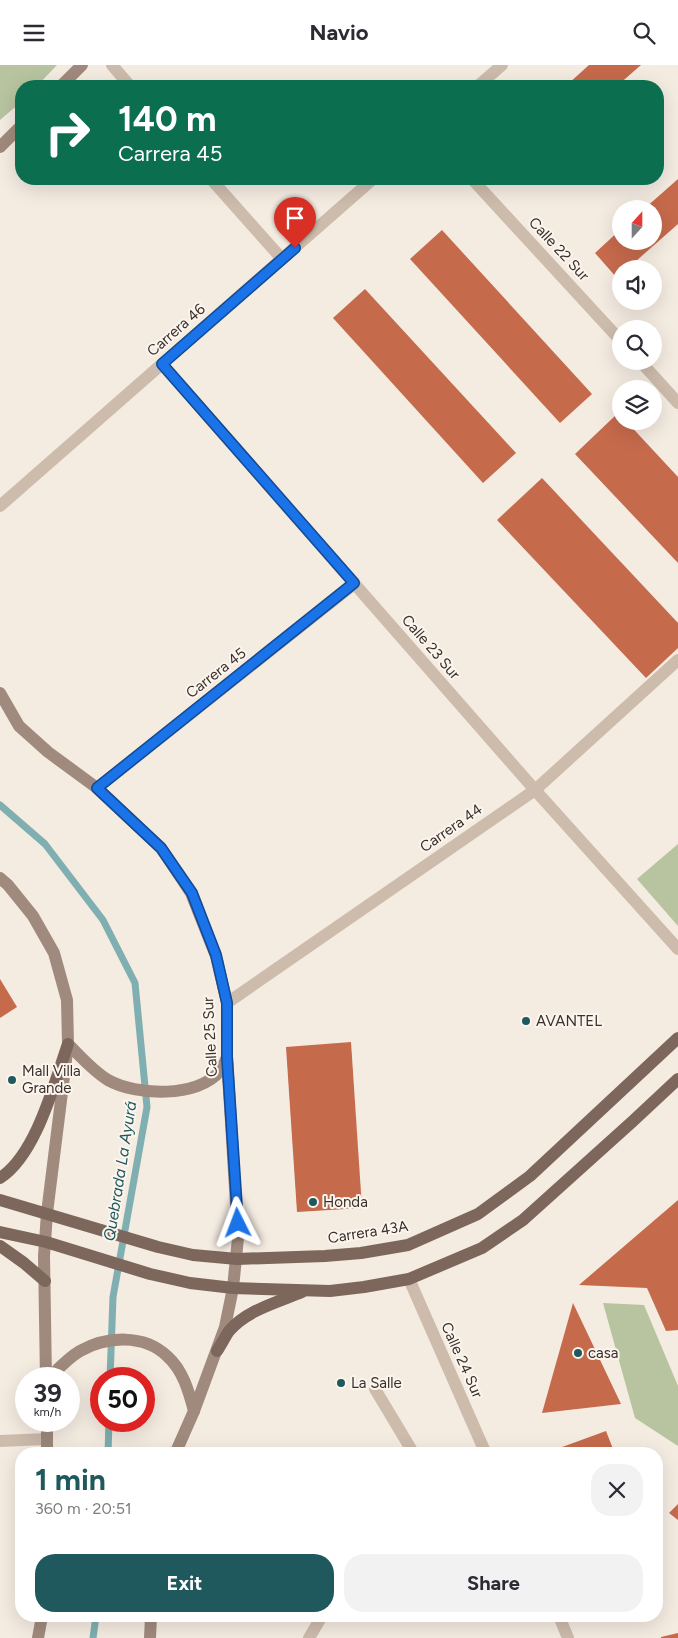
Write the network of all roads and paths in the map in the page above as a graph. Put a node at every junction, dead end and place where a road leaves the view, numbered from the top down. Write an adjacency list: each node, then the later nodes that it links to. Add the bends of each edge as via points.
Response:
1 (82, 65): 4 (main road)
2 (112, 65): 5 (street)
3 (502, 65): 6 (street)
4 (67, 80)
5 (125, 80)
6 (485, 80)
7 (15, 130): 9 (main road)
8 (15, 133): 10 (main road)
9 (0, 135)
10 (0, 147)
11 (216, 185): 14 (street)
12 (366, 185): 14 (street, Carrera 46)
13 (478, 185): 15 (street, Calle 22 Sur)
14 (282, 259): 16 (street, Carrera 46)
15 (612, 331)
16 (162, 364): 19 (street, Carrera 46); 20 (street, Calle 23 Sur)
17 (648, 370): 18 (street)
18 (678, 403)
19 (0, 506)
20 (354, 583): 23 (street, Carrera 45); 24 (street, Calle 23 Sur)
21 (678, 660): 24 (street, Carrera 44)
22 (0, 693): 23 (main road, Calle 25 Sur, via 19,726)
23 (97, 788): 27 (main road, Calle 25 Sur, via 161,848 192,893 216,955)
24 (535, 789): 26 (street, Calle 23 Sur); 27 (street, Carrera 44)
25 (0, 878): 29 (main road, via 33,916 54,953 67,1000)
26 (678, 949)
27 (227, 1003): 30 (main road, Calle 25 Sur)
28 (678, 1038): 38 (main road, Carrera 43A, via 530,1176 478,1214 408,1245 352,1254)
29 (68, 1044): 30 (main road, via 109,1080 144,1092 186,1089 205,1082 219,1071); 32 (main road, via 36,1133 22,1157); 34 (main road)
30 (227, 1057): 38 (main road, Calle 25 Sur)
31 (678, 1079): 39 (main road, via 523,1219 482,1248)
32 (0, 1178)
33 (0, 1200): 34 (main road, Carrera 43A)
34 (47, 1213): 36 (main road); 38 (main road, Carrera 43A, via 158,1247 193,1255)
35 (0, 1232): 36 (main road)
36 (46, 1242): 40 (main road); 41 (main road, via 150,1274)
37 (0, 1246): 40 (main road)
38 (237, 1259): 41 (main road, Calle 25 Sur)
39 (409, 1279): 42 (main road, via 339,1290); 54 (street, Calle 24 Sur)
40 (45, 1281): 44 (main road)
41 (233, 1288): 42 (main road); 43 (main road, Calle 25 Sur)
42 (307, 1290): 43 (main road, via 242,1319)
43 (217, 1351): 47 (main road, Calle 25 Sur)
44 (47, 1367)
45 (61, 1367): 47 (main road, via 80,1351 101,1342 124,1339 147,1344 167,1356 180,1372)
46 (375, 1389): 53 (street)
47 (194, 1411): 52 (main road, Calle 25 Sur)
48 (47, 1432): 49 (main road)
49 (47, 1439): 50 (street); 51 (main road)
50 (0, 1441)
51 (47, 1447)
52 (178, 1447)
53 (410, 1447)
54 (483, 1447)
55 (41, 1622): 59 (main road)
56 (151, 1622): 60 (main road)
57 (319, 1622): 61 (street)
58 (561, 1622): 62 (street)
59 (38, 1638)
60 (150, 1638)
61 (310, 1638)
62 (568, 1638)

